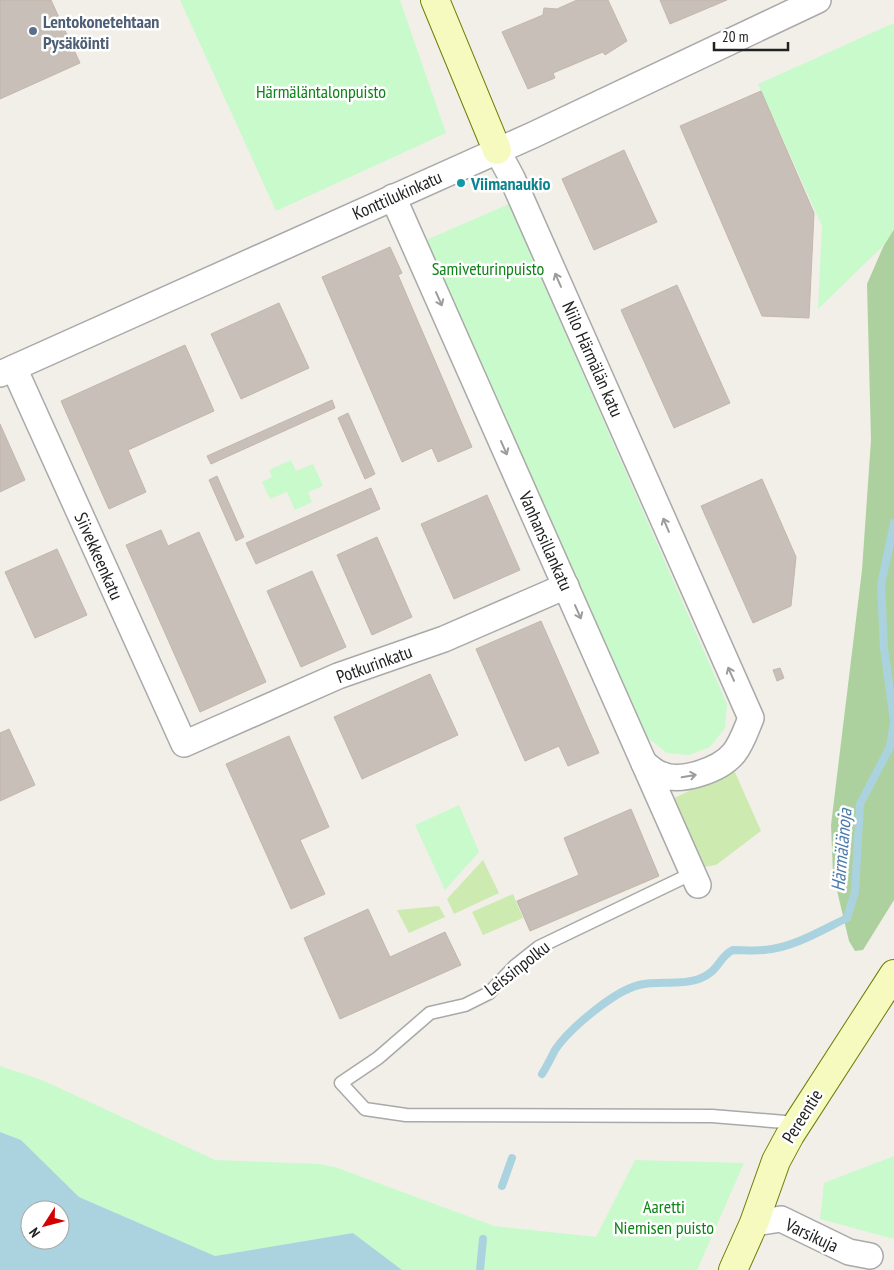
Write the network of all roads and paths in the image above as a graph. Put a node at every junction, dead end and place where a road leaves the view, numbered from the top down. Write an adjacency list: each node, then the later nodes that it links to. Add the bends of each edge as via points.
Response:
1 (435, 0): 3 (street, Niilo Härmälän katu)
2 (818, 0): 3 (street, Konttilukinkatu)
3 (497, 150): 4 (street, Konttilukinkatu); 8 (street, Niilo Härmälän katu, one-way to 3, via 661,775 693,777 733,754 751,718)
4 (393, 197): 5 (street, Konttilukinkatu); 6 (street, Vanhansillankatu, one-way to 6)
5 (7, 371): 7 (street, Siivekkeenkatu)
6 (566, 586): 7 (street, Potkurinkatu, via 444,639 338,676); 8 (street, Vanhansillankatu, one-way to 8)
7 (184, 744)
8 (644, 763): 9 (street, Vanhansillankatu)
9 (689, 879): 11 (lane, Leissinpolku, via 539,947 489,993 465,1005 430,1013 378,1058 341,1083 365,1109 406,1115 712,1116)
10 (894, 974): 11 (street, Pereentie)
11 (797, 1123): 12 (street, Pereentie, via 776,1161)
12 (754, 1223): 13 (street, Varsikuja, via 781,1219 849,1252); 14 (street, Pereentie)
13 (870, 1256)
14 (733, 1270)

